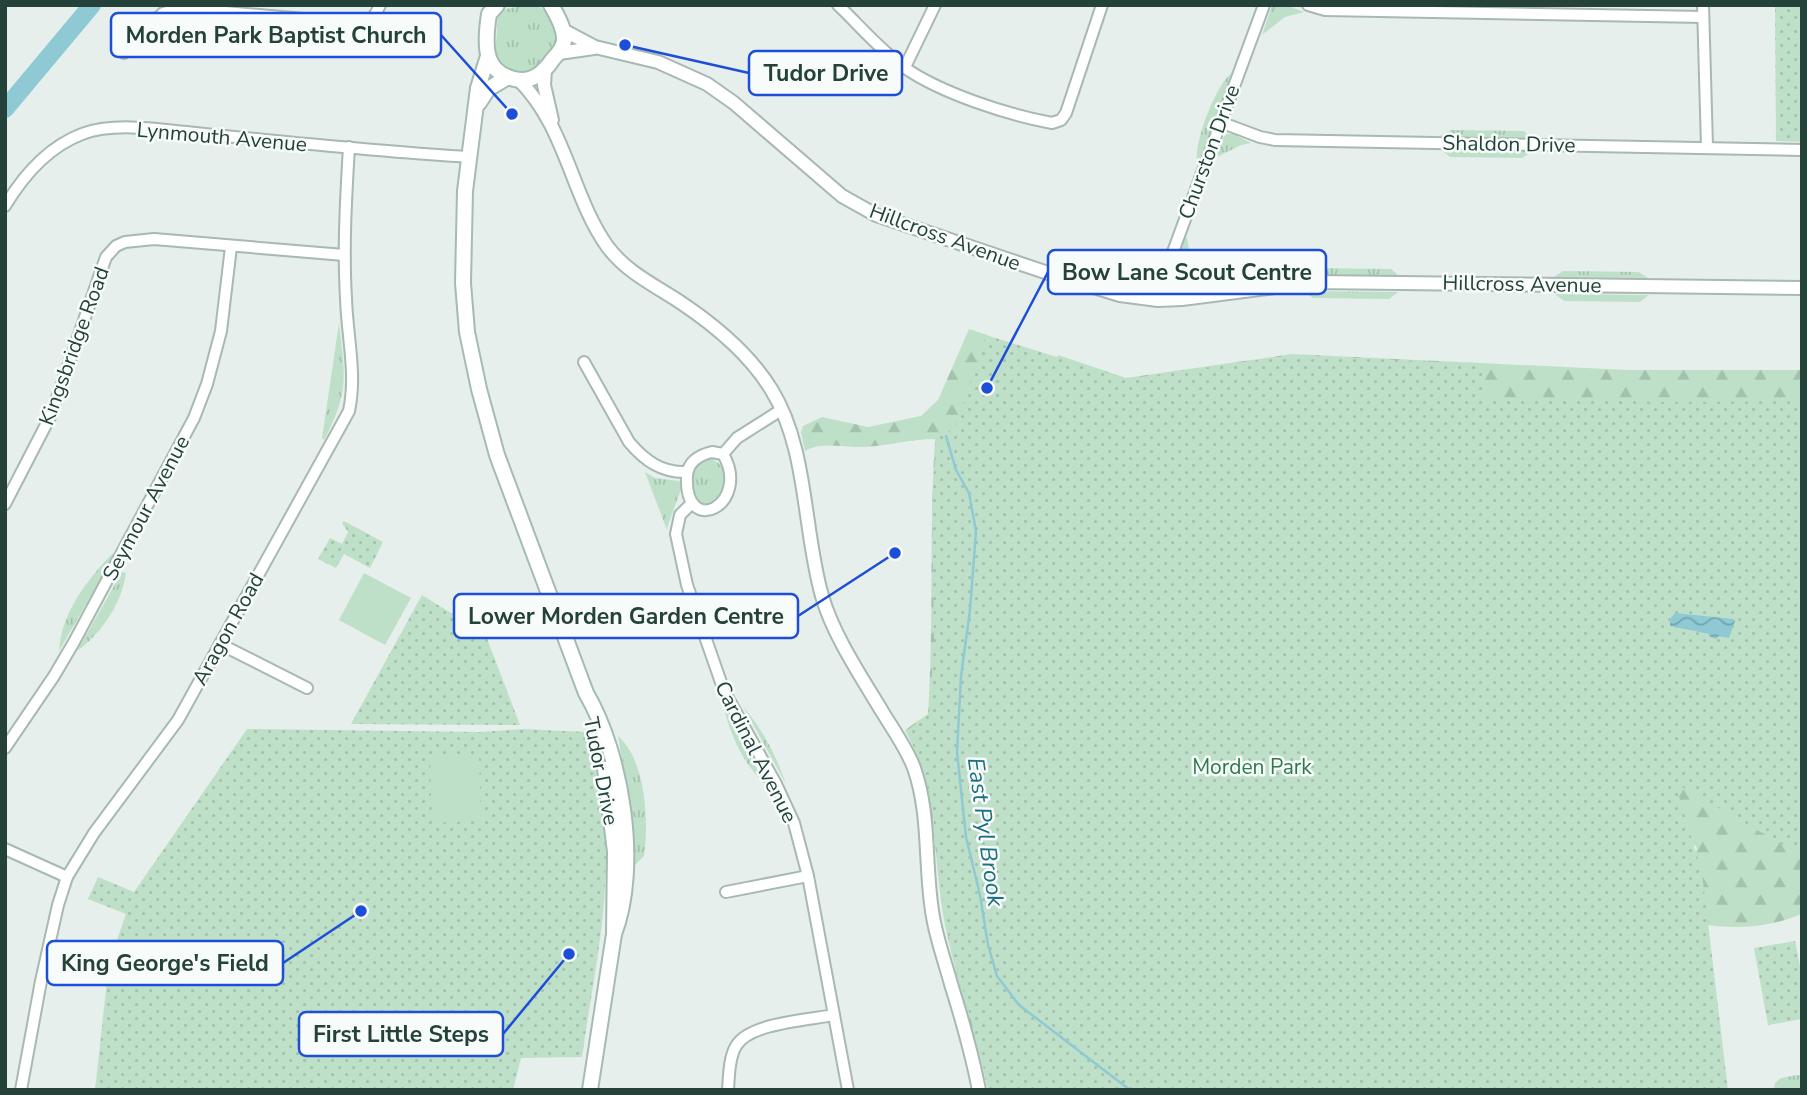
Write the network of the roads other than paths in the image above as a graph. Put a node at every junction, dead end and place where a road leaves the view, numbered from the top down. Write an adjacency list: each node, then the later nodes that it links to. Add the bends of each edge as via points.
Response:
1 (380, 5): 9 (street, via 366,24)
2 (838, 5): 16 (street)
3 (935, 5): 16 (street)
4 (1102, 5): 16 (street, via 1066,113 1055,123 968,98)
5 (1264, 5): 20 (street, Churston Drive)
6 (1308, 5): 10 (street, via 1325,10)
7 (491, 8): 15 (main road, Tudor Drive)
8 (554, 8): 11 (main road)
9 (271, 11): 14 (street, via 171,9)
10 (1703, 11): 23 (street)
11 (563, 30): 12 (street, Hillcross Avenue); 13 (main road)
12 (595, 47): 13 (street, Hillcross Avenue); 30 (street, Hillcross Avenue, via 658,62 707,84 842,196 876,215 1101,290)
13 (559, 52): 17 (main road)
14 (124, 53)
15 (488, 56): 18 (main road, via 493,66); 19 (main road, Tudor Drive)
16 (905, 67)
17 (545, 69): 18 (main road, via 537,77); 21 (street)
18 (513, 78): 19 (main road, via 488,89); 21 (street, via 534,98)
19 (477, 107): 25 (main road, Tudor Drive)
20 (1220, 122): 23 (street, Shaldon Drive, via 1275,140); 30 (street, Churston Drive)
21 (554, 131): 32 (street, via 596,227 614,255 724,336 762,376)
22 (349, 147): 25 (street, Lynmouth Avenue); 26 (street, Lynmouth Avenue, via 105,129 84,133 55,149 25,177); 28 (street, Aragon Road)
23 (1707, 147): 24 (street, Shaldon Drive)
24 (1802, 150)
25 (470, 157): 46 (main road, Tudor Drive, via 463,284 476,376 501,466 608,744 623,821 621,915 614,934)
26 (5, 206)
27 (231, 247): 28 (street, Kingsbridge Road); 35 (street, Kingsbridge Road, via 142,239 111,251 98,276 51,415); 39 (street, Seymour Avenue, via 221,331 194,418 67,654)
28 (344, 255): 37 (street, Aragon Road, via 353,380 349,411)
29 (1802, 288): 30 (street, Hillcross Avenue, via 1315,282)
30 (1158, 300)
31 (584, 362): 34 (street, via 638,453 658,467)
32 (781, 410): 33 (street, via 737,438); 49 (street, via 795,454 825,607 905,748 918,783 933,919)
33 (723, 454): 34 (street, via 703,454); 36 (street, via 730,469 726,497 707,511)
34 (687, 471): 36 (street)
35 (5, 504)
36 (691, 504): 41 (street, Cardinal Avenue, via 680,515 676,534 696,617 724,691 786,804)
37 (220, 644): 38 (street); 42 (street, Aragon Road, via 178,720)
38 (307, 688)
39 (5, 748)
40 (5, 849): 42 (street)
41 (808, 876): 43 (street); 44 (street, Cardinal Avenue)
42 (67, 877): 45 (street, Aragon Road)
43 (726, 892)
44 (834, 1015): 47 (street, via 747,1035 733,1054); 48 (street, Cardinal Avenue)
45 (21, 1090)
46 (590, 1090)
47 (727, 1090)
48 (848, 1090)
49 (979, 1090)

